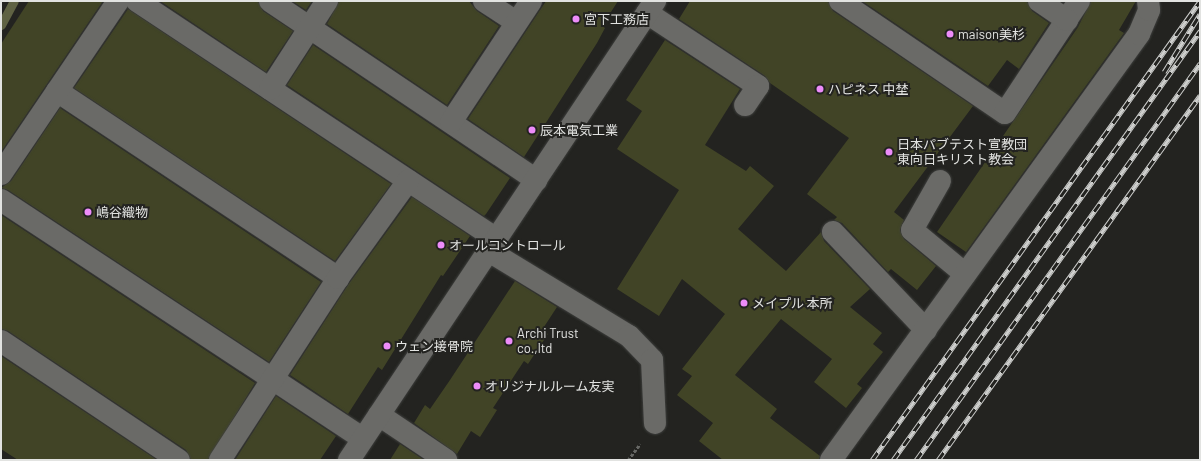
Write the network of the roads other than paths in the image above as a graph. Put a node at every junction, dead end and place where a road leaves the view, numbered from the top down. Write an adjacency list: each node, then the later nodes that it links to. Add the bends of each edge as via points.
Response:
1 (118, 1): 16 (street)
2 (137, 1): 15 (street)
3 (270, 1): 14 (street)
4 (327, 1): 14 (street)
5 (484, 1): 13 (street)
6 (531, 1): 13 (street)
7 (840, 1): 12 (street, via 1005,113)
8 (1039, 1): 12 (street)
9 (1079, 1): 12 (street)
10 (1148, 1): 26 (street, via 1149,10 1139,34)
11 (651, 7): 17 (street, via 758,86); 20 (street)
12 (1067, 20)
13 (516, 22): 18 (street)
14 (309, 28): 15 (street); 18 (street)
15 (270, 89): 21 (street)
16 (58, 91): 19 (street); 27 (street)
17 (745, 105)
18 (451, 122): 20 (street)
19 (1, 174)
20 (536, 180): 25 (street)
21 (408, 181): 25 (street); 27 (street)
22 (940, 181): 26 (street, via 912,230)
23 (1, 200): 30 (street)
24 (833, 232): 28 (street)
25 (493, 245): 31 (street); 32 (street, via 629,336 652,360)
26 (965, 274): 28 (street)
27 (338, 278): 30 (street)
28 (926, 330): 38 (street)
29 (1, 341): 34 (street)
30 (273, 379): 33 (street); 35 (street)
31 (379, 415): 33 (street); 37 (street)
32 (655, 423)
33 (362, 438): 36 (street)
34 (179, 460)
35 (220, 460)
36 (349, 460)
37 (446, 460)
38 (831, 460)

